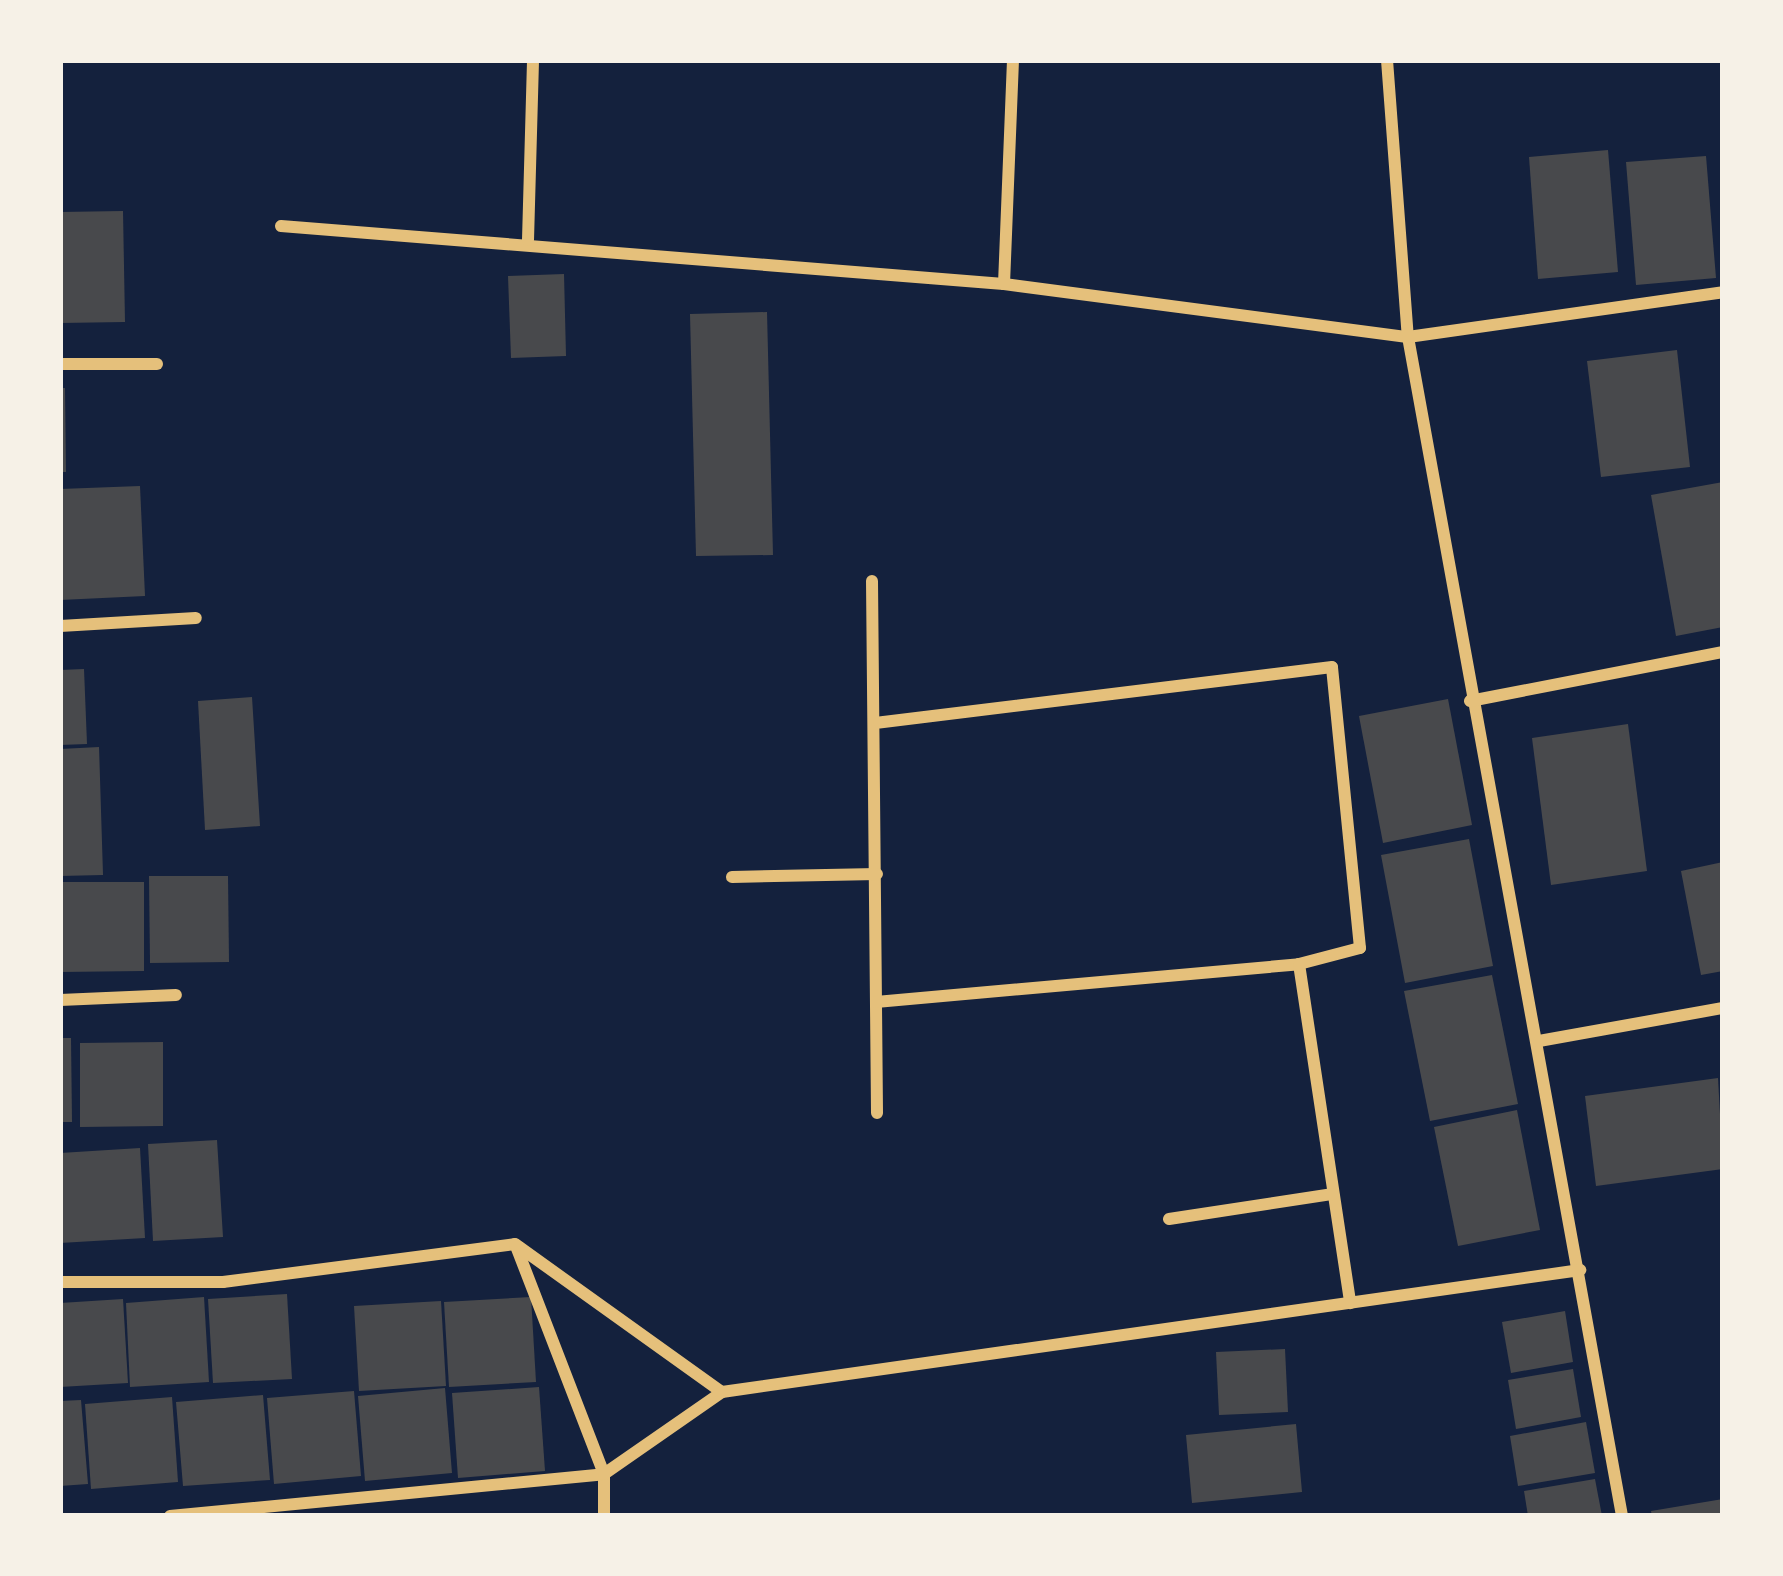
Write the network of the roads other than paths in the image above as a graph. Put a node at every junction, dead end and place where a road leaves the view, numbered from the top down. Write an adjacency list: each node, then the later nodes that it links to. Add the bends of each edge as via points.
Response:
1 (533, 60): 5 (street)
2 (1013, 60): 6 (street)
3 (1387, 60): 8 (street)
4 (281, 226): 5 (street)
5 (528, 240): 6 (street)
6 (1004, 284): 8 (street)
7 (1723, 292): 8 (street)
8 (1408, 337): 15 (street)
9 (60, 364): 10 (street)
10 (157, 364)
11 (872, 581): 16 (street)
12 (196, 617): 13 (street)
13 (60, 626)
14 (1723, 652): 15 (street)
15 (1470, 701): 24 (street)
16 (879, 723): 17 (street); 19 (street, via 1332,667 1360,948)
17 (877, 874): 18 (street); 22 (street)
18 (732, 877)
19 (1299, 964): 22 (street); 26 (street)
20 (176, 995): 21 (street)
21 (60, 1000)
22 (875, 1002): 25 (street)
23 (1723, 1010): 24 (street)
24 (1539, 1041): 29 (street)
25 (877, 1113)
26 (1333, 1194): 27 (street); 31 (street)
27 (1169, 1219)
28 (515, 1244): 30 (street, via 223,1282); 32 (street); 33 (street)
29 (1580, 1270): 31 (street); 36 (street)
30 (60, 1282)
31 (1350, 1303): 32 (street)
32 (722, 1392): 33 (street)
33 (604, 1474): 34 (street); 35 (street)
34 (170, 1516)
35 (604, 1516)
36 (1622, 1516)

